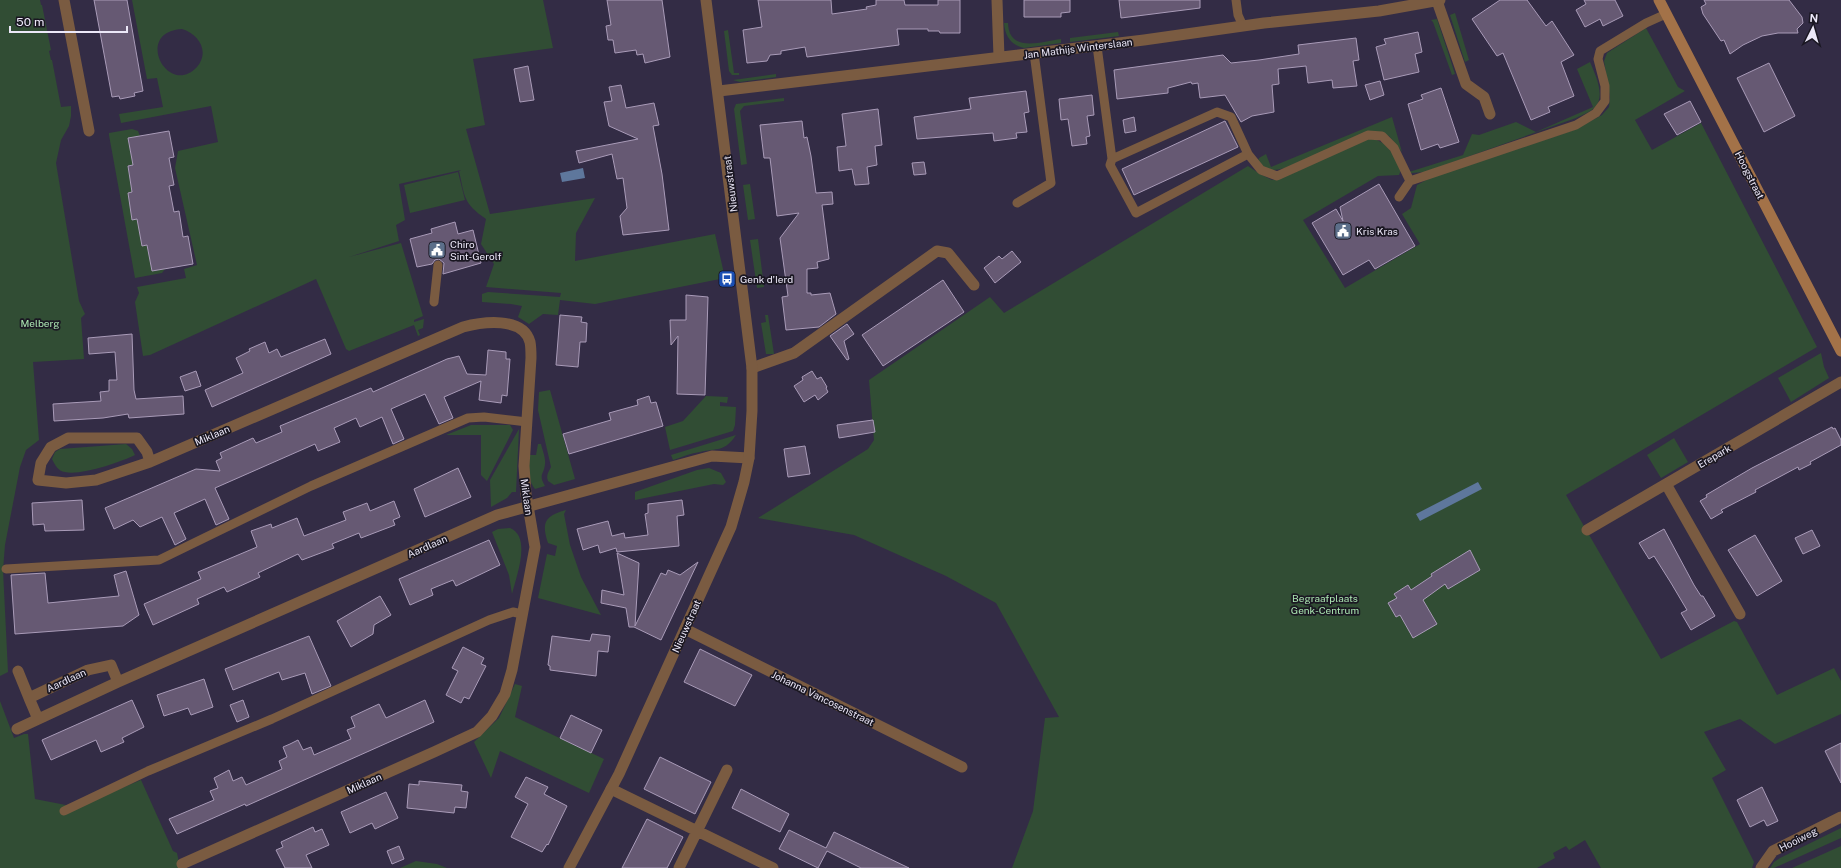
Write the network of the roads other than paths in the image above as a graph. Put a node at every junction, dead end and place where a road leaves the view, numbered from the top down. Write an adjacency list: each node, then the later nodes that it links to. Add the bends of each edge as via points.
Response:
1 (64, 0): 15 (street)
2 (706, 0): 13 (street, Nieuwstraat)
3 (997, 0): 12 (street)
4 (1236, 0): 9 (lane)
5 (1659, 0): 8 (main road, Hoogstraat)
6 (1438, 1): 7 (street, Jan Mathijs Winterslaan); 14 (street, Jan Mathijs Winterslaan, via 1466,84 1484,97)
7 (1377, 5): 9 (street, Jan Mathijs Winterslaan)
8 (1666, 14): 18 (lane, via 1600,51 1598,59 1606,101 1596,113 1576,125); 24 (main road, Hoogstraat)
9 (1243, 26): 10 (street, Jan Mathijs Winterslaan)
10 (1097, 46): 11 (street, Jan Mathijs Winterslaan); 17 (lane)
11 (1034, 53): 12 (street, Jan Mathijs Winterslaan); 20 (lane, via 1051,183)
12 (999, 57): 13 (street, Jan Mathijs Winterslaan)
13 (719, 92): 25 (street, Nieuwstraat)
14 (1490, 114)
15 (89, 131)
16 (1248, 154): 17 (lane, via 1230,117 1217,112); 17 (lane, via 1136,213 1110,165); 18 (lane, via 1261,170 1277,176 1368,135 1382,136 1394,148)
17 (1112, 159)
18 (1410, 181): 19 (lane)
19 (1399, 197)
20 (1017, 203)
21 (438, 265): 23 (lane)
22 (974, 285): 25 (street, via 948,253 937,251 794,354)
23 (434, 302)
24 (1841, 351)
25 (752, 368): 28 (street, Nieuwstraat)
26 (1841, 382): 30 (street, Erepark)
27 (526, 422): 29 (street, Miklaan, via 530,341 520,329 502,323 480,322 463,327); 31 (street, Miklaan, via 524,466); 33 (lane, via 484,417 468,418 311,486 159,560)
28 (749, 458): 31 (street, Aardlaan, via 712,456); 36 (street, Nieuwstraat, via 731,527)
29 (150, 462): 29 (street, Miklaan, via 148,452 138,438 68,438 51,447 41,463 38,480 66,483 96,480)
30 (1666, 484): 32 (street, Erepark); 35 (street)
31 (528, 507): 34 (street, Miklaan, via 535,547); 38 (street, Aardlaan, via 497,515)
32 (1587, 530)
33 (6, 569)
34 (522, 614): 45 (lane, via 513,612 489,620 148,771); 48 (street, Miklaan, via 505,694 492,716 477,732)
35 (1740, 614)
36 (685, 629): 42 (street, Johanna Vancosenstraat); 44 (street, Nieuwstraat)
37 (18, 672): 39 (street)
38 (118, 682): 39 (street, Aardlaan, via 111,666 88,670); 40 (street, Aardlaan)
39 (29, 698): 40 (street)
40 (38, 719): 41 (street, Aardlaan)
41 (17, 729)
42 (962, 767)
43 (727, 770): 47 (street)
44 (611, 790): 47 (street); 49 (street, Nieuwstraat)
45 (64, 811)
46 (1841, 817): 52 (street, Hooiweg, via 1773,852)
47 (697, 831): 50 (street); 51 (street)
48 (182, 864)
49 (568, 868)
50 (679, 868)
51 (773, 868)
52 (1761, 868)

